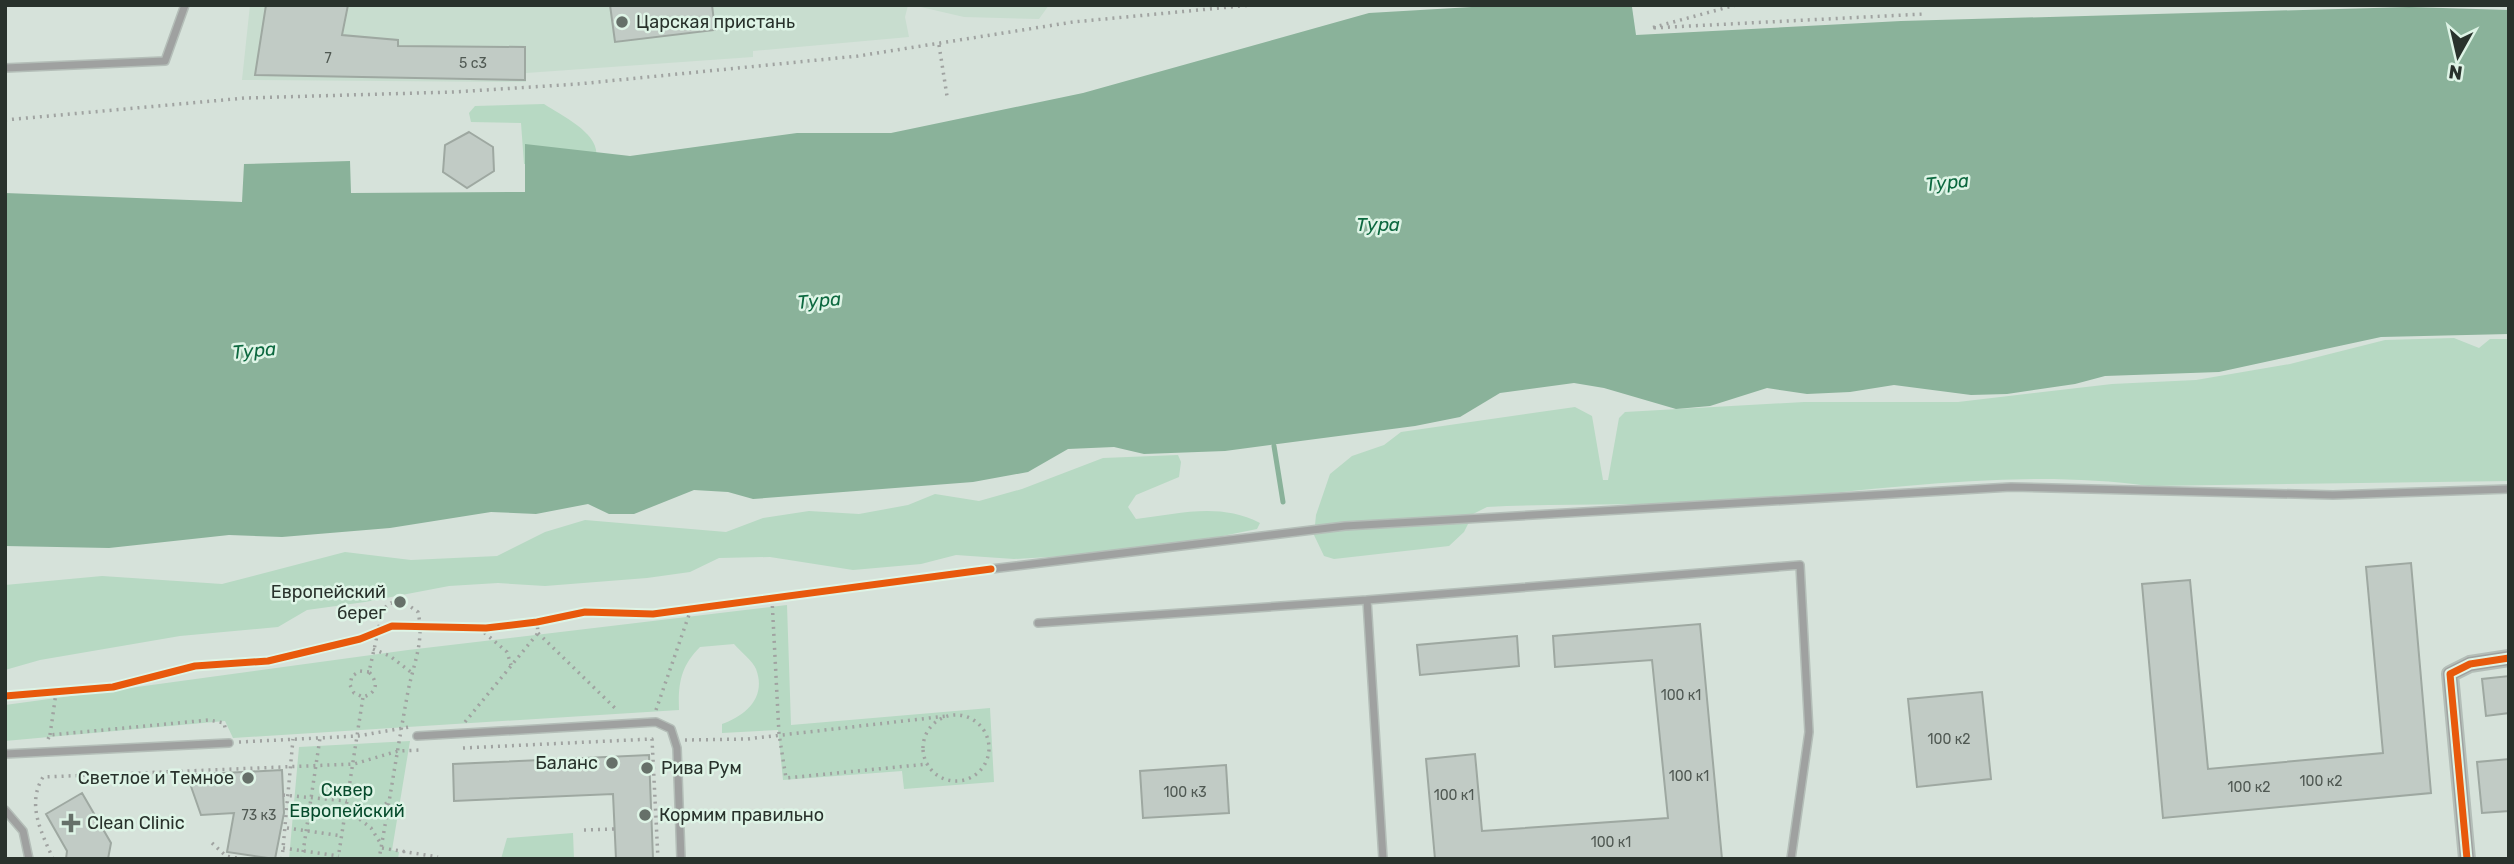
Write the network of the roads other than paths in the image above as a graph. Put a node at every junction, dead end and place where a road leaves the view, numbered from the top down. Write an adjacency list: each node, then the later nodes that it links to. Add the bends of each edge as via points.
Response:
1 (185, 5): 2 (lane, via 165,61)
2 (5, 68)
3 (2509, 489): 4 (lane, via 2333,495 2011,487 1345,526)
4 (991, 569)
5 (1367, 600): 6 (lane); 14 (lane); 15 (lane, via 1800,565 1809,733)
6 (1038, 623)
7 (2509, 658): 16 (street, via 2470,664 2450,674)
8 (417, 736): 13 (lane, via 656,722 671,729 677,748)
9 (229, 743): 10 (lane)
10 (5, 754)
11 (5, 810): 12 (lane, via 23,831)
12 (29, 859)
13 (681, 859)
14 (1383, 859)
15 (1791, 859)
16 (2467, 859)

